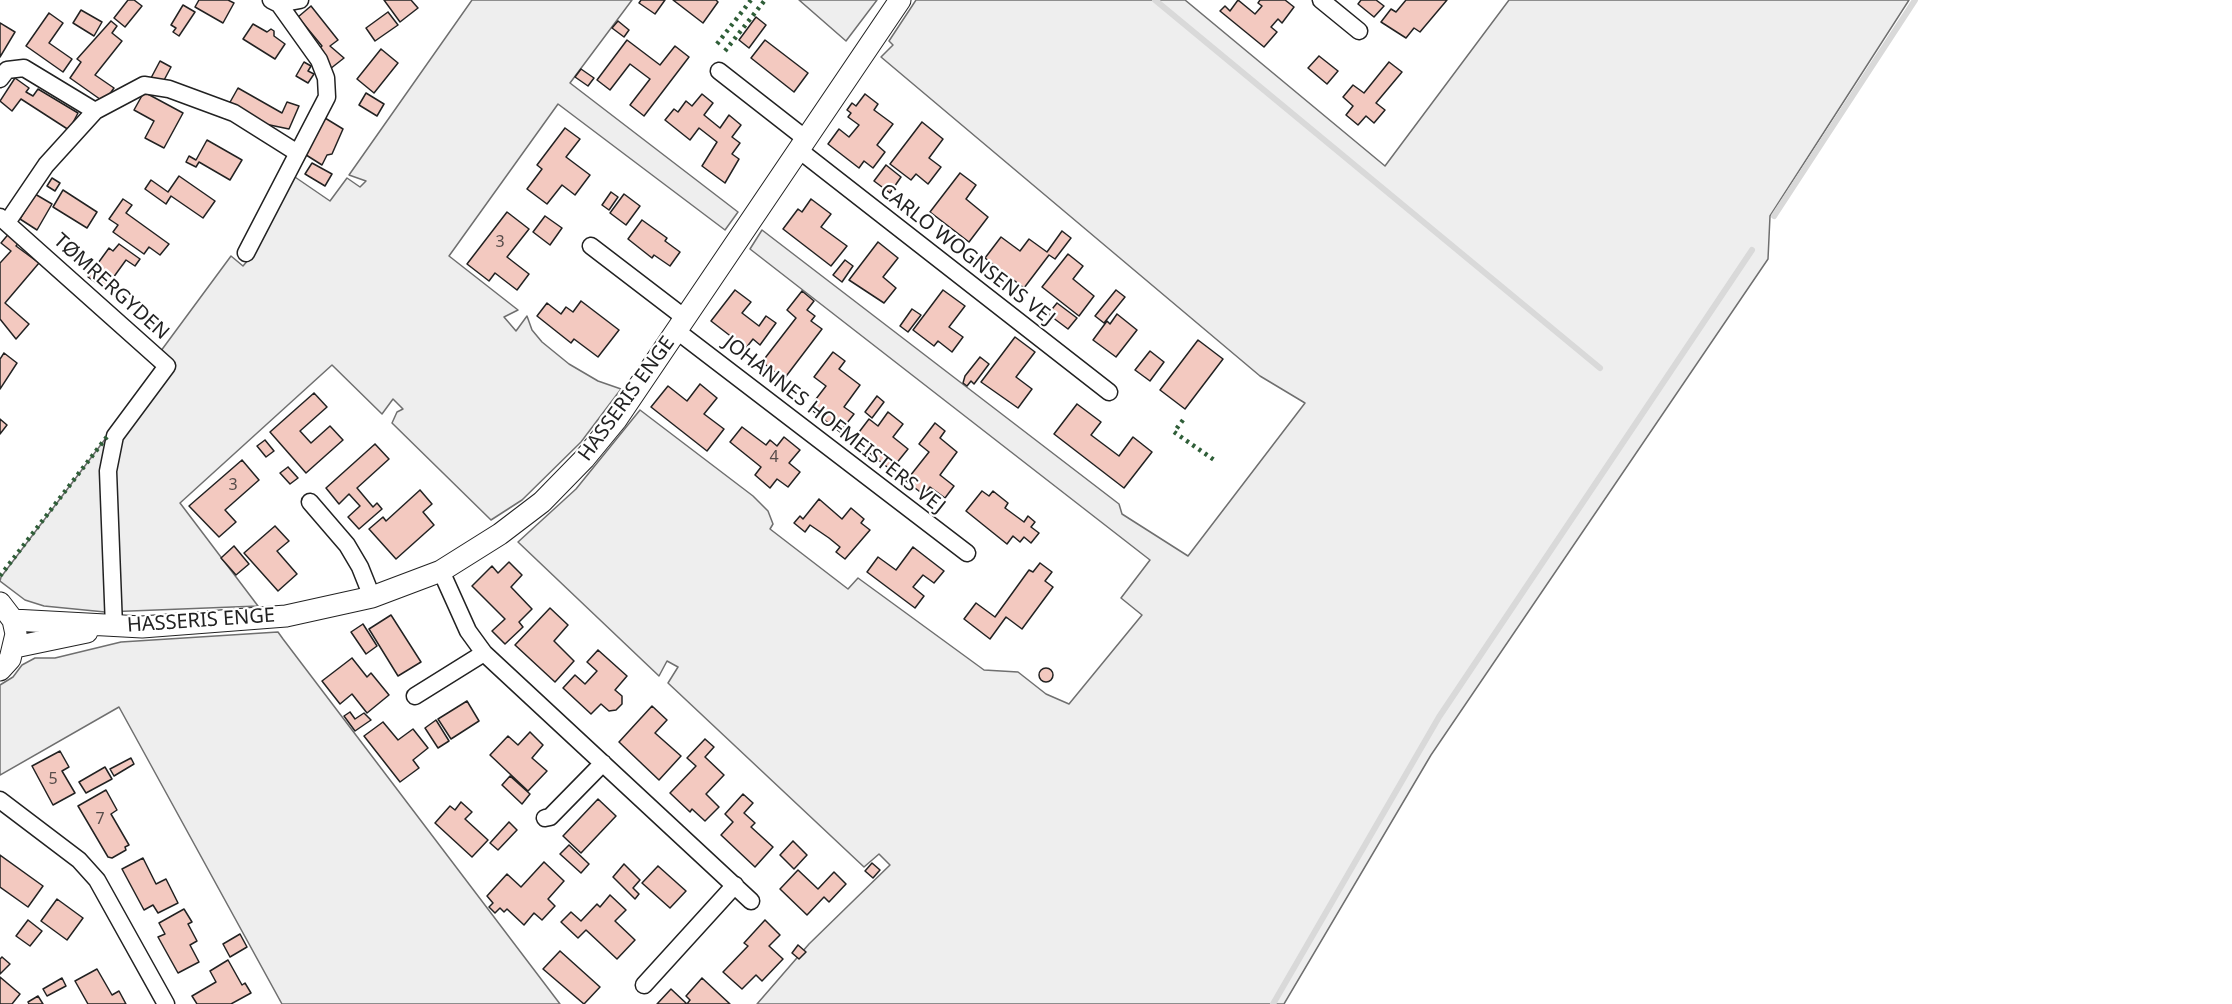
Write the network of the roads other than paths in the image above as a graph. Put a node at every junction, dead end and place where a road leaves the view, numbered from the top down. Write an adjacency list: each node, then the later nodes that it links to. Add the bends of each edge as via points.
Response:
1 (300, 0): 4 (street)
2 (900, 0): 9 (street, HASSERIS ENGE)
3 (1322, 0): 5 (street)
4 (275, 2): 10 (street, via 319,60 326,78 327,97)
5 (1359, 32)
6 (718, 71): 9 (street, CARLO WOGNSENS VEJ)
7 (0, 79): 8 (street, via 8,70 24,68)
8 (95, 111): 10 (street, TØMRERGYDEN, via 144,85 169,89 234,113); 11 (street, TØMRERGYDEN)
9 (803, 145): 14 (street, HASSERIS ENGE); 15 (street, CARLO WOGNSENS VEJ)
10 (296, 152): 13 (street)
11 (4, 219): 22 (street, TØMRERGYDEN, via 166,366 115,436 108,471)
12 (591, 246): 14 (street, JOHANNES HOFMEISTERS VEJ)
13 (246, 253)
14 (681, 324): 17 (street, JOHANNES HOFMEISTERS VEJ); 18 (street, HASSERIS ENGE, via 616,420 584,459 542,502)
15 (1109, 392)
16 (310, 502): 19 (street, via 347,545)
17 (967, 553)
18 (441, 571): 19 (street, HASSERIS ENGE); 24 (street, via 468,631)
19 (372, 597): 22 (street, HASSERIS ENGE, via 286,616)
20 (0, 603): 21 (street)
21 (13, 620): 22 (street, HASSERIS ENGE); 23 (street)
22 (114, 627): 23 (street, HASSERIS ENGE)
23 (15, 647): 25 (street)
24 (484, 653): 26 (street); 27 (street)
25 (0, 670)
26 (415, 696)
27 (603, 763): 29 (street); 30 (street)
28 (0, 800): 33 (street, via 79,860 97,880)
29 (545, 818)
30 (735, 885): 31 (street); 32 (street)
31 (751, 901)
32 (644, 985)
33 (166, 1004)

